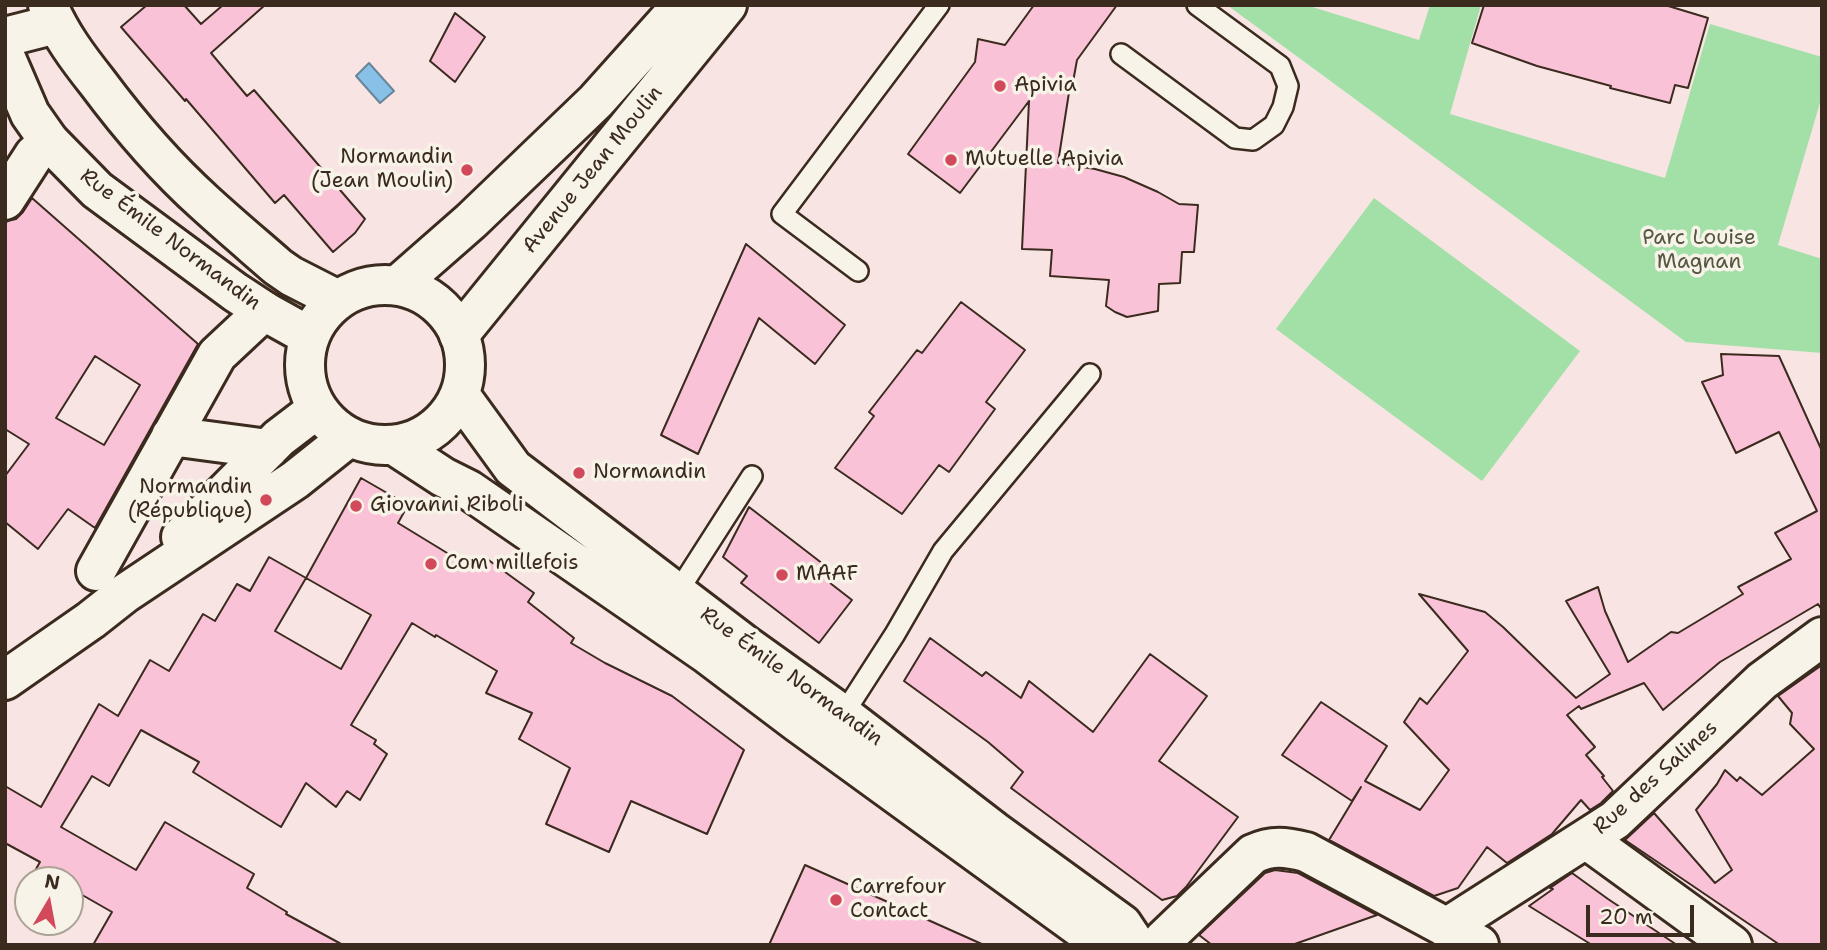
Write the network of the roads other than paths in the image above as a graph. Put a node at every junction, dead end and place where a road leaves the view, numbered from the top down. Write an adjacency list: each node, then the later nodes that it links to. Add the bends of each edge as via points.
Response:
1 (682, 5): 13 (main road, Avenue Jean Moulin, via 596,101)
2 (727, 5): 16 (main road, Avenue Jean Moulin)
3 (939, 5): 12 (lane, via 782,214)
4 (1196, 5): 7 (lane, via 1280,66 1288,86 1283,107 1274,125 1253,141 1235,138)
5 (52, 15): 6 (main road); 14 (main road, Rue Émile Normandin, via 117,109 203,202 278,267)
6 (5, 37)
7 (1121, 54)
8 (5, 56): 9 (main road, Rue Émile Normandin)
9 (14, 102): 10 (main road, Rue Émile Normandin, via 30,114)
10 (49, 141): 11 (main road, via 34,155); 15 (main road, Rue Émile Normandin, via 97,190)
11 (5, 200)
12 (859, 271)
13 (398, 285): 14 (main road, via 358,290); 16 (main road, via 419,290 438,305)
14 (338, 300): 17 (main road)
15 (264, 311): 17 (main road, Rue Émile Normandin); 21 (main road, via 217,355)
16 (459, 335): 19 (main road, via 465,355)
17 (309, 336): 20 (main road, via 304,366)
18 (1090, 374): 30 (lane, via 943,551)
19 (460, 395): 23 (main road, via 435,428); 27 (main road, Rue Émile Normandin, via 513,468)
20 (317, 408): 22 (main road); 24 (main road)
21 (171, 436): 24 (main road); 26 (main road)
22 (349, 438): 23 (main road); 26 (main road, via 295,480)
23 (394, 445): 30 (main road, Rue Émile Normandin, via 470,491 707,654 797,722)
24 (268, 449): 26 (main road)
25 (752, 476): 27 (lane)
26 (110, 582): 29 (main road, via 91,620)
27 (677, 593): 30 (main road, Rue Émile Normandin, via 748,647)
28 (1822, 637): 31 (main road, Rue des Salines, via 1762,681 1615,820)
29 (5, 680)
30 (834, 728): 33 (main road, Rue Émile Normandin); 34 (main road, Rue Émile Normandin, via 994,831 1122,924)
31 (1587, 839): 32 (main road, Rue des Salines); 36 (main road)
32 (1462, 937): 35 (main road, via 1306,852 1285,846 1253,854)
33 (1104, 945)
34 (1136, 945)
35 (1161, 945)
36 (1732, 945)

